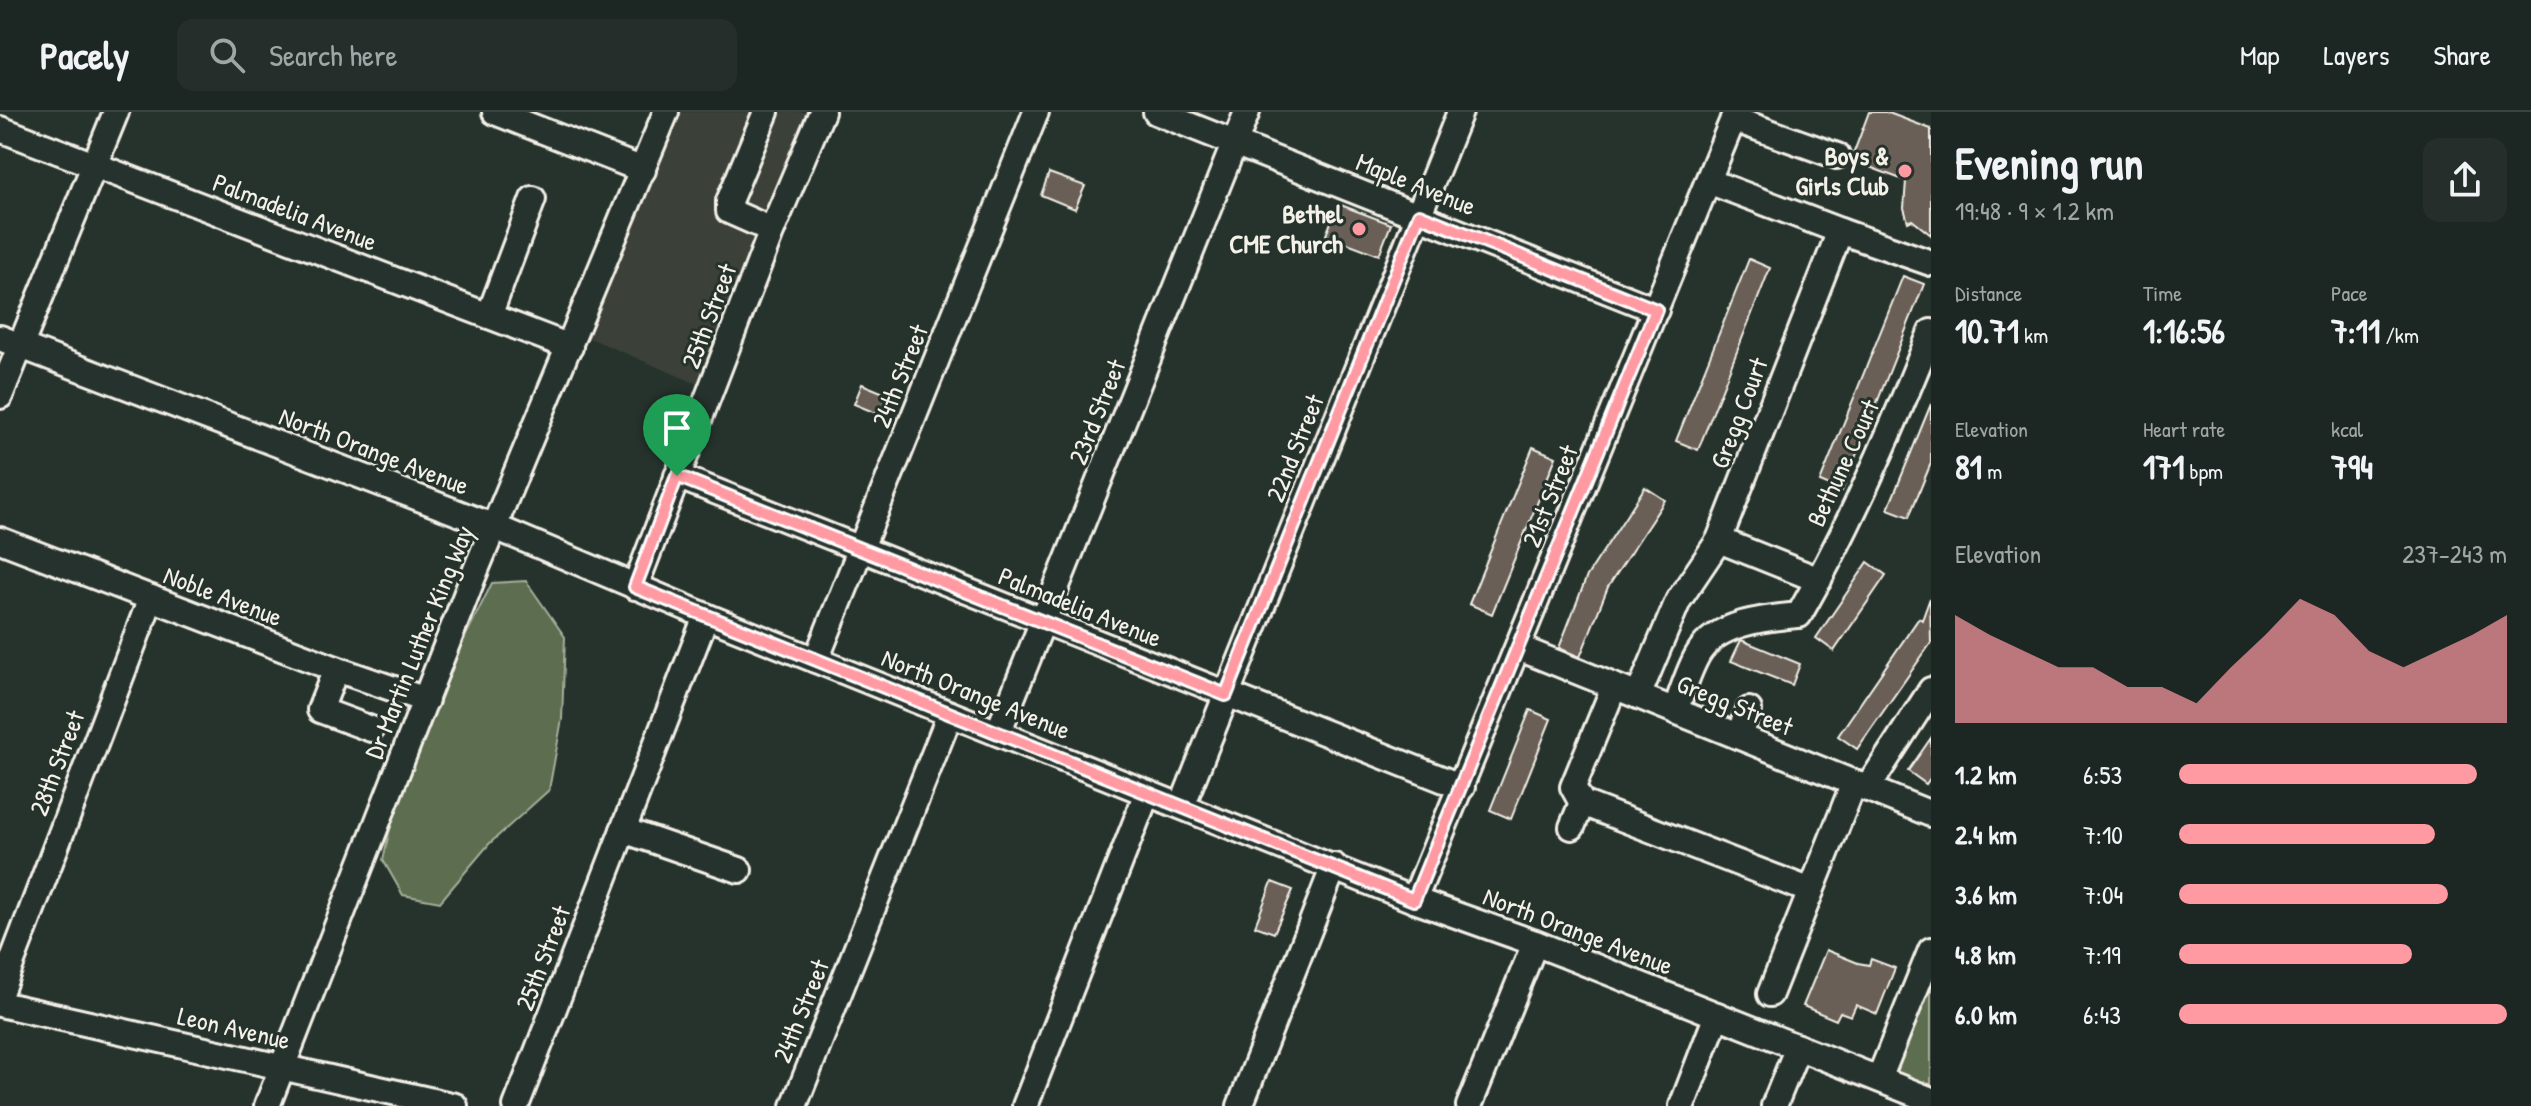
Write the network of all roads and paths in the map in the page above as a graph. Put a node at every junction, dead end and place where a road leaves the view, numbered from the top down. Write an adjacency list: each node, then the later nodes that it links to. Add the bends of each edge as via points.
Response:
1 (116, 112): 14 (street)
2 (495, 112): 15 (street)
3 (666, 112): 15 (street, Dr Martin Luther King Way)
4 (766, 112): 19 (street, via 729,211)
5 (822, 112): 19 (street, 25th Street)
6 (1036, 112): 32 (street, 24th Street)
7 (1156, 112): 12 (street, Maple Avenue)
8 (1247, 112): 12 (street, 23rd Street)
9 (1460, 112): 18 (street, 22nd Street)
10 (1735, 115): 13 (street); 16 (street, 21st Street)
11 (0, 129): 14 (street, Palmadelia Avenue)
12 (1235, 143): 18 (street, Maple Avenue); 37 (street, 23rd Street)
13 (1837, 156)
14 (95, 165): 23 (street, Palmadelia Avenue); 25 (street)
15 (643, 170): 26 (street, Dr Martin Luther King Way)
16 (1708, 181): 20 (street); 22 (street, 21st Street)
17 (533, 199): 23 (street)
18 (1419, 215): 22 (street, Maple Avenue); 43 (street, 22nd Street)
19 (772, 230): 28 (street, 25th Street)
20 (1840, 231): 21 (street); 31 (street, Gregg Court)
21 (1931, 263)
22 (1656, 310): 38 (street, 21st Street)
23 (489, 316): 26 (street, Palmadelia Avenue)
24 (1931, 332): 33 (street, Bethune Court)
25 (11, 342): 27 (street); 29 (street, North Orange Avenue)
26 (570, 347): 29 (street, Dr Martin Luther King Way)
27 (0, 396)
28 (677, 476): 32 (street, Palmadelia Avenue); 34 (street, 25th Street)
29 (495, 527): 34 (street, North Orange Avenue); 45 (street, Dr Martin Luther King Way)
30 (0, 540): 35 (street, Noble Avenue)
31 (1719, 540): 33 (street); 44 (street, Gregg Court, via 1678,601)
32 (860, 549): 37 (street, Palmadelia Avenue); 39 (street, 24th Street)
33 (1819, 580): 47 (street, Bethune Court, via 1799,615 1717,634 1698,655)
34 (635, 587): 36 (street, North Orange Avenue)
35 (151, 598): 40 (street, Noble Avenue); 66 (street, 28th Street)
36 (706, 616): 39 (street, North Orange Avenue); 59 (street, 25th Street)
37 (1043, 622): 43 (street, Palmadelia Avenue); 50 (street, 23rd Street)
38 (1519, 648): 41 (street, Gregg Street); 53 (street, 21st Street)
39 (816, 660): 48 (street, North Orange Avenue)
40 (336, 669): 45 (street, Noble Avenue); 49 (street, via 320,710)
41 (1614, 687): 44 (street, Gregg Street); 55 (street, via 1573,787)
42 (1931, 690): 52 (street)
43 (1226, 695): 53 (street, Palmadelia Avenue); 56 (street, 22nd Street)
44 (1638, 696): 47 (street, Gregg Street)
45 (426, 700): 71 (street, Dr Martin Luther King Way)
46 (1749, 710): 51 (street)
47 (1675, 711): 51 (street, Gregg Street)
48 (950, 714): 50 (street, North Orange Avenue); 77 (street, 24th Street)
49 (371, 729)
50 (998, 733): 54 (street, North Orange Avenue)
51 (1738, 736): 52 (street, Gregg Street)
52 (1860, 786): 57 (street, Gregg Street); 62 (street)
53 (1462, 787): 63 (street, 21st Street)
54 (1147, 793): 56 (street, North Orange Avenue); 78 (street)
55 (1582, 803): 58 (street); 62 (street)
56 (1182, 806): 60 (street, North Orange Avenue)
57 (1931, 814)
58 (1572, 827)
59 (623, 830): 61 (street); 76 (street, 25th Street)
60 (1334, 866): 63 (street, North Orange Avenue); 79 (street)
61 (739, 870)
62 (1811, 891): 67 (street)
63 (1414, 900): 64 (street, North Orange Avenue)
64 (1535, 943): 69 (street, North Orange Avenue); 80 (street)
65 (1931, 950): 72 (street)
66 (0, 993)
67 (1770, 994)
68 (0, 1004): 71 (street, Leon Avenue)
69 (1717, 1015): 70 (street, North Orange Avenue); 81 (street)
70 (1798, 1047): 72 (street, North Orange Avenue); 82 (street)
71 (282, 1068): 74 (street, Dr Martin Luther King Way); 75 (street, Leon Avenue)
72 (1879, 1079): 73 (street, North Orange Avenue)
73 (1931, 1100)
74 (267, 1106)
75 (455, 1106)
76 (516, 1106)
77 (794, 1106)
78 (1025, 1106)
79 (1240, 1106)
80 (1469, 1106)
81 (1682, 1106)
82 (1774, 1106)

